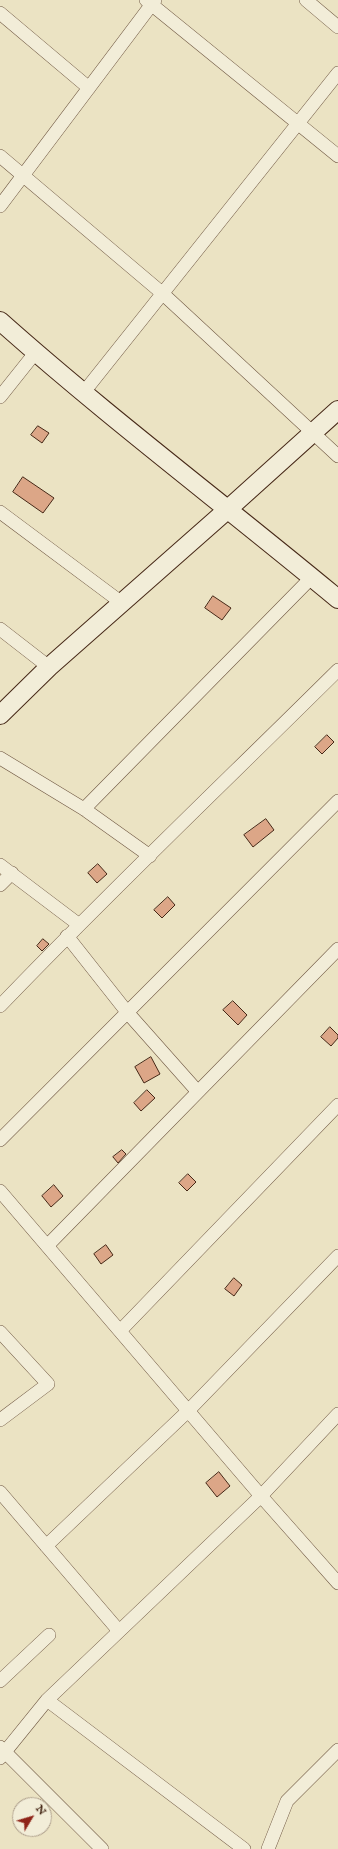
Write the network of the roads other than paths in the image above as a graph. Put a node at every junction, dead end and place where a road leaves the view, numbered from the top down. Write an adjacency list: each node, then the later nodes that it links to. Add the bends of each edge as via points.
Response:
1 (306, 0): 4 (street)
2 (151, 2): 6 (street); 7 (street)
3 (0, 13): 6 (street)
4 (338, 27)
5 (338, 73): 7 (street)
6 (89, 88): 10 (street)
7 (298, 124): 9 (street); 12 (street)
8 (0, 156): 10 (street)
9 (338, 156)
10 (23, 175): 11 (street); 12 (street)
11 (0, 206)
12 (162, 292): 15 (street); 18 (street)
13 (0, 321): 14 (street)
14 (35, 353): 15 (street); 16 (street)
15 (84, 392): 20 (street)
16 (0, 397)
17 (338, 410): 18 (street)
18 (312, 433): 19 (street); 20 (street)
19 (338, 456)
20 (227, 510): 22 (street); 24 (street)
21 (0, 512): 24 (street)
22 (312, 577): 23 (street); 31 (street)
23 (338, 599)
24 (122, 603): 26 (street)
25 (0, 629): 26 (street)
26 (49, 667): 28 (street)
27 (338, 670): 32 (street)
28 (0, 715)
29 (0, 758): 31 (street)
30 (338, 801): 40 (street)
31 (84, 809): 32 (street)
32 (150, 856): 36 (street)
33 (0, 865): 34 (street)
34 (12, 873): 35 (street); 36 (street)
35 (0, 885)
36 (78, 924): 37 (street)
37 (67, 936): 39 (street); 40 (street)
38 (338, 949): 41 (street)
39 (0, 1006)
40 (127, 1012): 41 (street); 43 (street)
41 (198, 1092): 45 (street)
42 (338, 1105): 47 (street)
43 (0, 1140)
44 (0, 1191): 45 (street)
45 (47, 1246): 47 (street)
46 (338, 1256): 49 (street)
47 (120, 1331): 49 (street)
48 (0, 1332): 51 (street, via 48,1384)
49 (188, 1411): 53 (street); 54 (street)
50 (338, 1414): 53 (street)
51 (0, 1420)
52 (1, 1496): 54 (street)
53 (261, 1496): 55 (street); 56 (street)
54 (46, 1546): 56 (street)
55 (338, 1583)
56 (119, 1631): 59 (street)
57 (49, 1635): 58 (street)
58 (0, 1681)
59 (47, 1700): 61 (street); 63 (street)
60 (338, 1750): 64 (street, via 287,1801)
61 (1, 1752): 62 (street)
62 (102, 1849)
63 (244, 1849)
64 (268, 1849)

